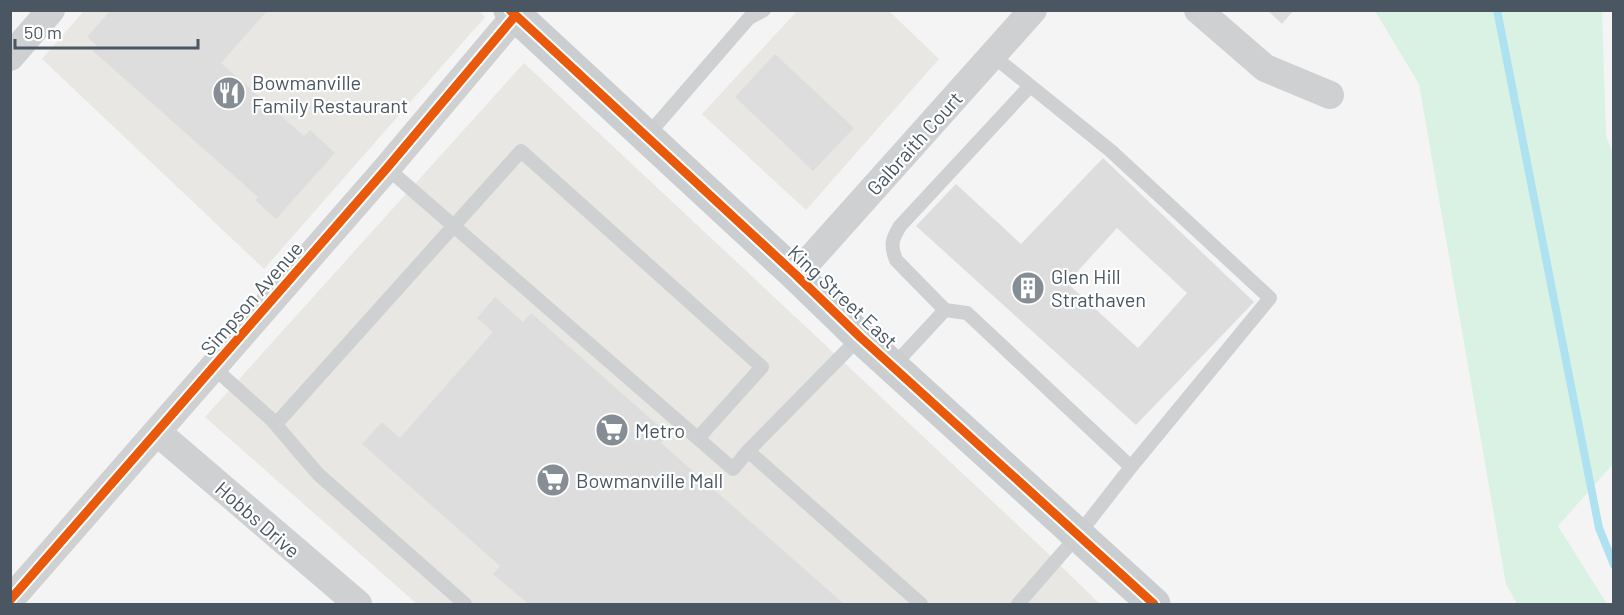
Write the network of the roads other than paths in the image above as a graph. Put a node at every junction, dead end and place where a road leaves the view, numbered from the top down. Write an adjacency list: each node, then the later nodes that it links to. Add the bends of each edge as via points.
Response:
1 (51, 10): 7 (street)
2 (764, 10): 10 (lane, via 749,18)
3 (1033, 10): 6 (street, Galbraith Court)
4 (1198, 10): 9 (street, via 1266,68)
5 (513, 13): 10 (main road, King Street East); 11 (street, Simpson Avenue)
6 (992, 56): 8 (lane); 13 (street, Galbraith Court)
7 (10, 57)
8 (1030, 86): 14 (lane, via 892,238 891,250 896,260); 22 (lane, via 1112,151 1270,298)
9 (1330, 95)
10 (646, 137): 13 (main road, King Street East)
11 (387, 168): 12 (lane); 17 (street, Simpson Avenue)
12 (453, 226): 18 (lane); 20 (lane); 20 (lane, via 521,151 542,169 762,367)
13 (796, 275): 15 (main road, King Street East)
14 (945, 310): 16 (lane); 22 (lane, via 967,313)
15 (860, 337): 16 (main road, King Street East); 21 (lane)
16 (892, 366): 23 (main road, King Street East)
17 (214, 368): 18 (lane); 19 (street, Simpson Avenue)
18 (276, 424): 26 (lane, via 318,474)
19 (157, 432): 24 (street, Simpson Avenue); 25 (street, Hobbs Drive)
20 (699, 437): 21 (lane, via 733,469)
21 (748, 451): 27 (lane)
22 (1131, 467): 23 (lane)
23 (1078, 535): 28 (lane); 29 (main road, King Street East)
24 (10, 600)
25 (358, 604)
26 (465, 604)
27 (921, 604)
28 (1018, 604)
29 (1154, 604)

